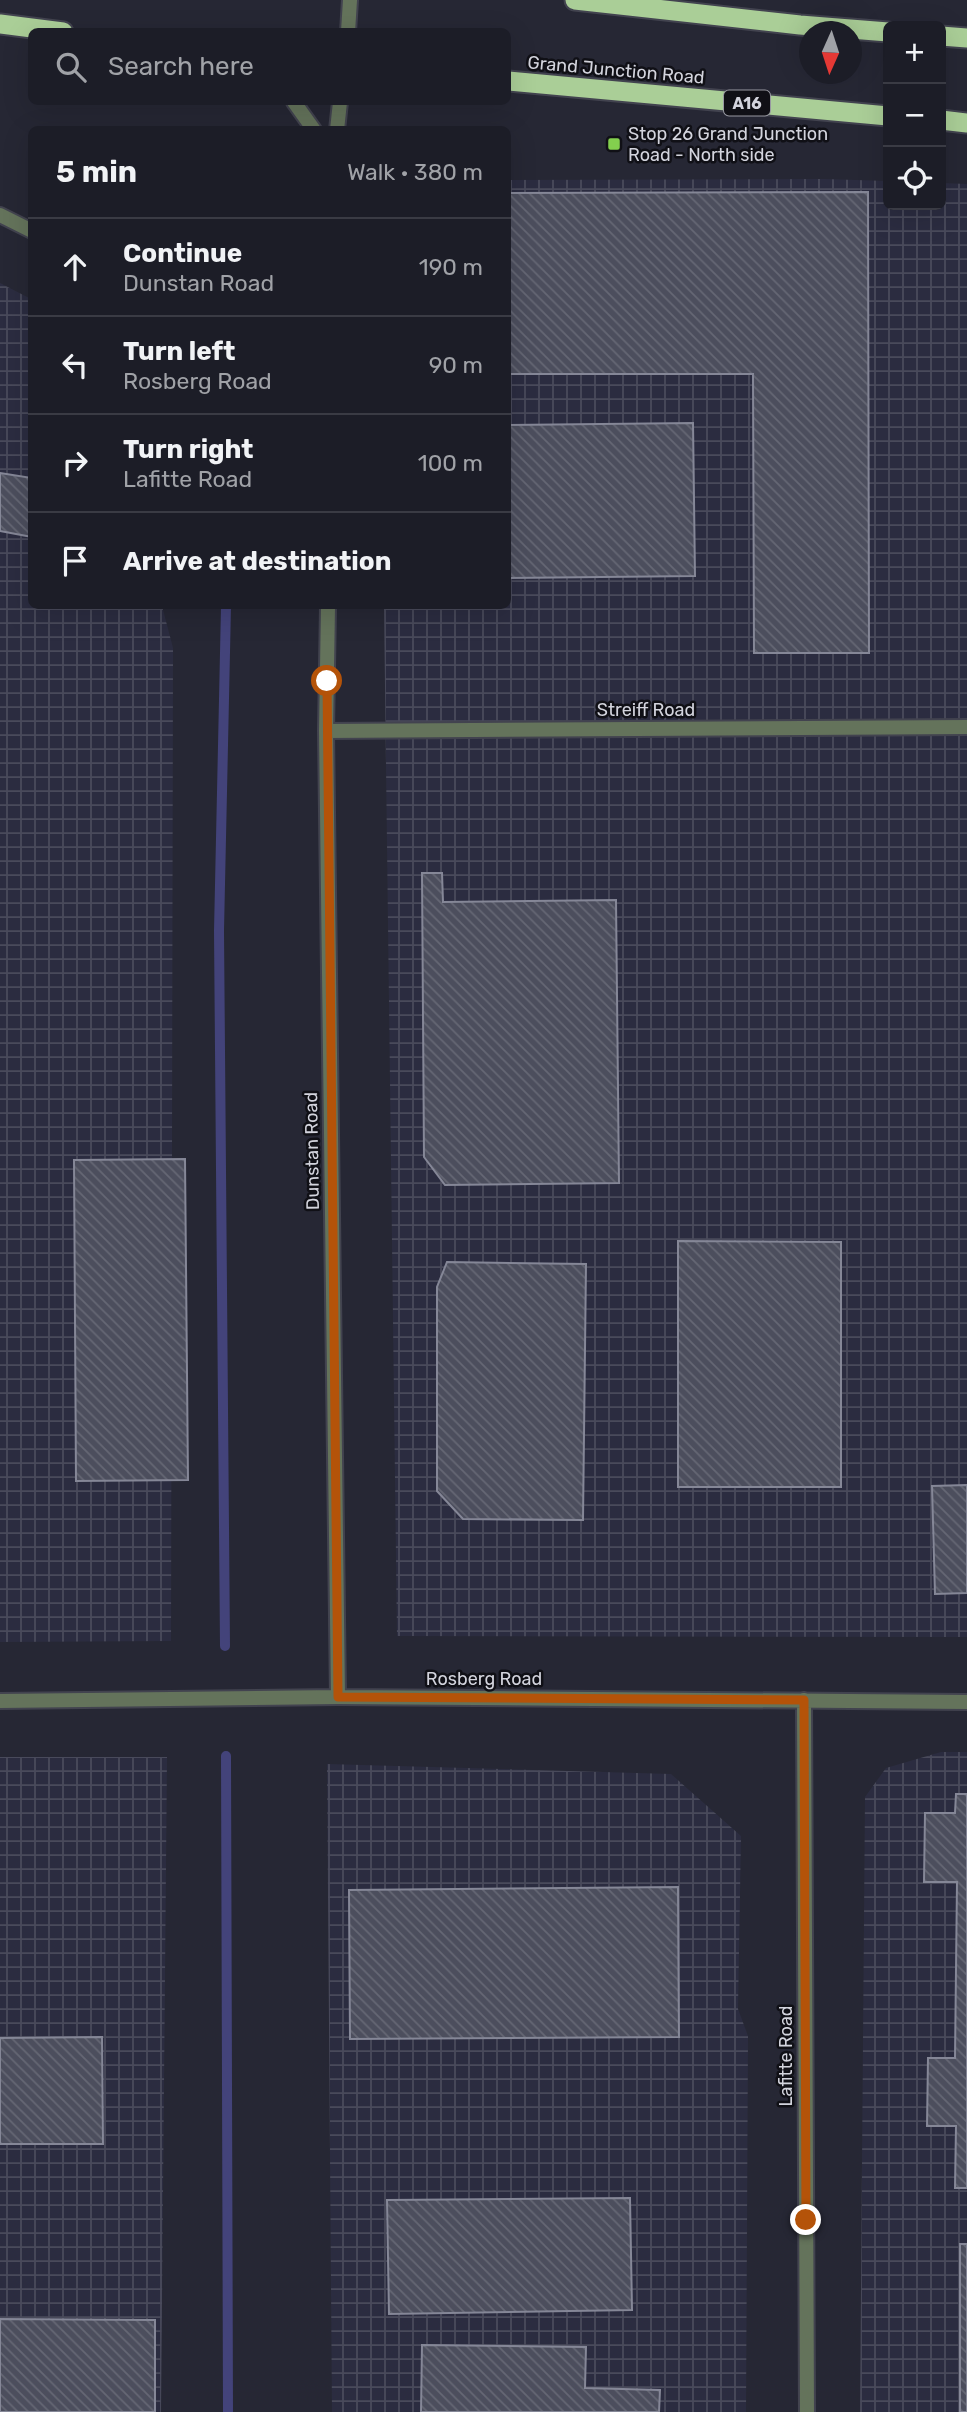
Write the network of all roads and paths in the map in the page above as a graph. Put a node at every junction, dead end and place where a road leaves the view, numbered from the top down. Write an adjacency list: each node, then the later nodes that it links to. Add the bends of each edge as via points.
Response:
1 (350, 0): 5 (street)
2 (575, 0): 6 (highway)
3 (0, 24): 4 (highway)
4 (32, 28)
5 (348, 28)
6 (883, 32)
7 (946, 36): 8 (highway)
8 (967, 38)
9 (511, 81): 12 (highway, Grand Junction Road / A16)
10 (295, 105): 15 (street)
11 (340, 105): 16 (street)
12 (883, 116)
13 (946, 120): 14 (highway)
14 (967, 122)
15 (311, 126)
16 (337, 126)
17 (0, 215): 18 (street)
18 (28, 229)
19 (328, 609): 21 (street, Dunstan Road)
20 (967, 727): 21 (street, Streiff Road)
21 (326, 731): 22 (street, Dunstan Road)
22 (338, 1697): 23 (street, Rosberg Road); 24 (street, Rosberg Road)
23 (804, 1700): 25 (street, Rosberg Road); 26 (street, Lafitte Road)
24 (0, 1701)
25 (967, 1702)
26 (807, 2412)

